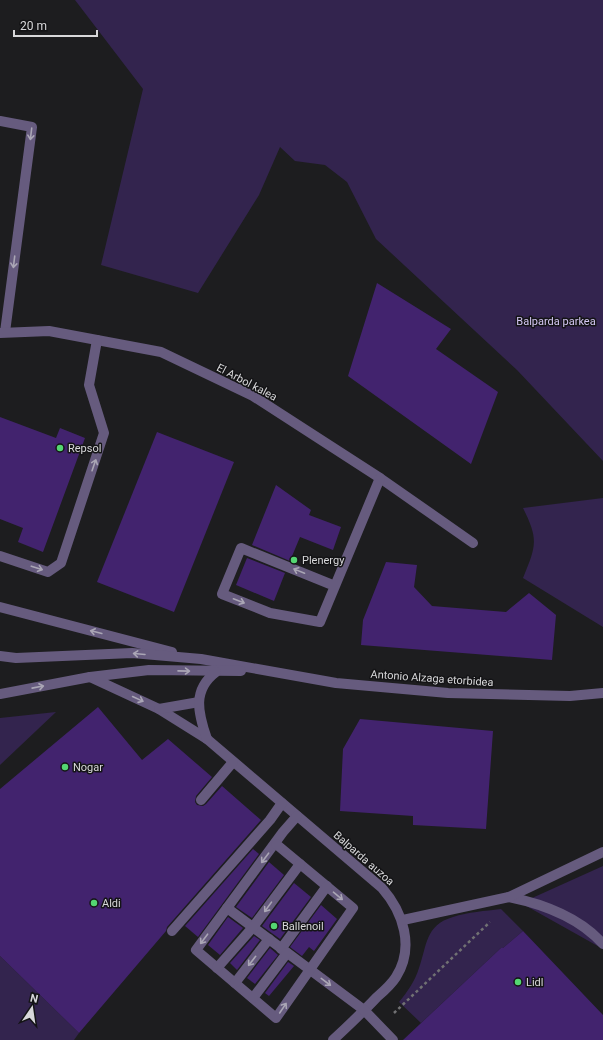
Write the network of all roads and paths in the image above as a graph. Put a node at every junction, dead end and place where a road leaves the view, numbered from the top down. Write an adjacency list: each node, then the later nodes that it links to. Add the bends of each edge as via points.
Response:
1 (0, 121): 2 (street, one-way to 2, via 32,127)
2 (3, 332): 3 (street, El Arbol kalea, via 49,331)
3 (97, 340): 4 (street, El Arbol kalea, via 161,352 254,396); 6 (street, one-way to 3, via 48,572 61,563 104,433 89,385)
4 (380, 478): 5 (street, El Arbol kalea); 7 (street)
5 (473, 544)
6 (0, 556)
7 (335, 586): 7 (street, one-way to 7, via 241,548 222,594 270,613 320,622)
8 (0, 607): 10 (street, one-way to 8)
9 (0, 656): 10 (street, one-way to 9, via 132,653 16,658)
10 (201, 659): 11 (street)
11 (261, 670): 12 (street); 14 (street, Antonio Alzaga etorbidea, via 336,683 448,693 570,696)
12 (216, 672): 13 (street, one-way to 12, via 149,670); 16 (street, Balparda auzoa, via 205,680)
13 (90, 677): 15 (street, one-way to 13); 17 (street, Balparda auzoa, one-way to 17)
14 (603, 693)
15 (0, 694)
16 (199, 702): 17 (street); 18 (street, Balparda auzoa, via 199,718)
17 (159, 709): 18 (street, Balparda auzoa)
18 (207, 739): 19 (street, Balparda auzoa)
19 (233, 762): 20 (street); 21 (street, Balparda auzoa)
20 (200, 800)
21 (282, 803): 22 (street, Balparda auzoa); 31 (street)
22 (298, 816): 23 (street); 29 (street, Balparda auzoa, via 382,888 391,898)
23 (276, 844): 25 (street); 28 (street, one-way to 28)
24 (603, 852): 27 (street)
25 (300, 864): 26 (street); 30 (street, one-way to 30)
26 (327, 886): 34 (street); 36 (street, one-way to 36, via 353,908)
27 (512, 897): 29 (street); 33 (street, via 546,906 576,921); 40 (path)
28 (227, 908): 30 (street); 35 (street, one-way to 35, via 196,950)
29 (403, 920): 39 (street, Balparda auzoa, via 405,942 401,968 390,986)
30 (253, 927): 32 (street); 35 (street)
31 (172, 932)
32 (269, 939): 34 (street); 37 (street, one-way to 37)
33 (603, 944)
34 (284, 951): 36 (street); 38 (street)
35 (217, 968): 37 (street)
36 (309, 969): 38 (street, one-way to 36, via 276,1018); 39 (street, one-way to 39)
37 (235, 982): 38 (street)
38 (253, 998)
39 (364, 1010): 40 (street); 41 (street, Balparda auzoa)
40 (380, 1027): 42 (street)
41 (333, 1040)
42 (392, 1040)

